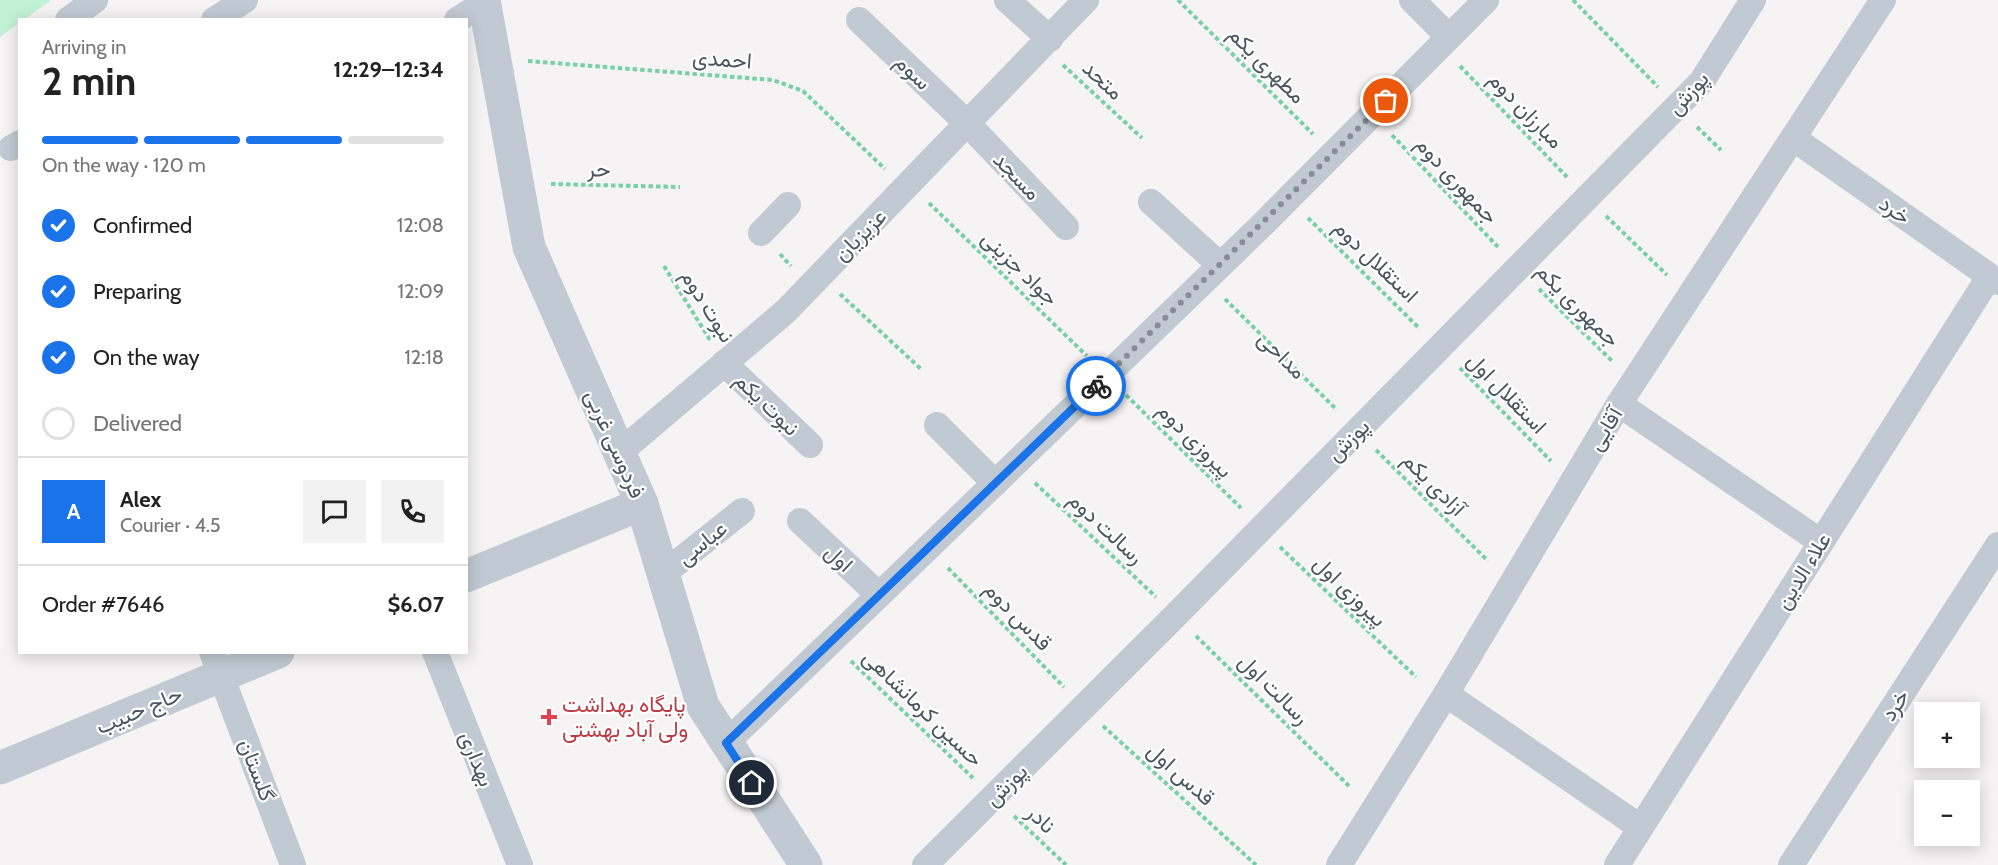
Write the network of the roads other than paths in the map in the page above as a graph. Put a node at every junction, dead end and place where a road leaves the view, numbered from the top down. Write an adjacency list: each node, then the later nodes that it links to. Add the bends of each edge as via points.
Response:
1 (95, 0): 10 (street)
2 (245, 0): 11 (street)
3 (1007, 0): 14 (street)
4 (1086, 0): 14 (street, عزیزیان)
5 (1412, 0): 13 (street)
6 (1486, 0): 13 (street)
7 (1753, 0): 47 (street, پوزش, via 1702,81)
8 (1883, 0): 16 (street, آقایی)
9 (475, 7): 27 (street, فردوسی غربی, via 494,58 529,248)
10 (71, 18)
11 (217, 18)
12 (859, 20): 15 (street, سوم)
13 (1445, 41): 21 (street)
14 (1046, 43): 15 (street, عزیزیان)
15 (968, 124): 19 (street, مسجد); 23 (street, عزیزیان, via 786,311)
16 (1793, 138): 22 (street, خرد); 24 (street, آقایی)
17 (1151, 202): 21 (street)
18 (788, 205): 20 (street)
19 (1066, 227)
20 (761, 233)
21 (1213, 272): 28 (street)
22 (1994, 280): 32 (street, علاء الدین)
23 (724, 363): 26 (street, نبوت یکم); 27 (street, عزیزیان)
24 (1619, 404): 32 (street); 40 (street, آقایی)
25 (937, 425): 28 (street)
26 (810, 445)
27 (619, 453): 29 (street, فردوسی غربی)
28 (996, 483): 36 (street)
29 (642, 504): 34 (street, فردوسی غربی); 35 (street)
30 (741, 511): 34 (street, عباسی)
31 (800, 521): 36 (street, اول)
32 (1821, 542): 43 (street, علاء الدین)
33 (1998, 545): 50 (street, خرد)
34 (663, 574): 41 (street, فردوسی غربی, via 703,706)
35 (468, 575)
36 (879, 595): 41 (street)
37 (268, 654): 39 (street, حاج حبیب)
38 (436, 654): 45 (street, بهداری)
39 (216, 664): 42 (street, حاج حبیب); 44 (street, گلستان)
40 (1446, 694): 43 (street); 48 (street, آقایی)
41 (726, 743): 46 (street, فردوسی غربی)
42 (0, 768)
43 (1640, 827): 49 (street, علاء الدین)
44 (293, 865)
45 (520, 865)
46 (806, 865)
47 (925, 865)
48 (1339, 865)
49 (1617, 865)
50 (1791, 865)

